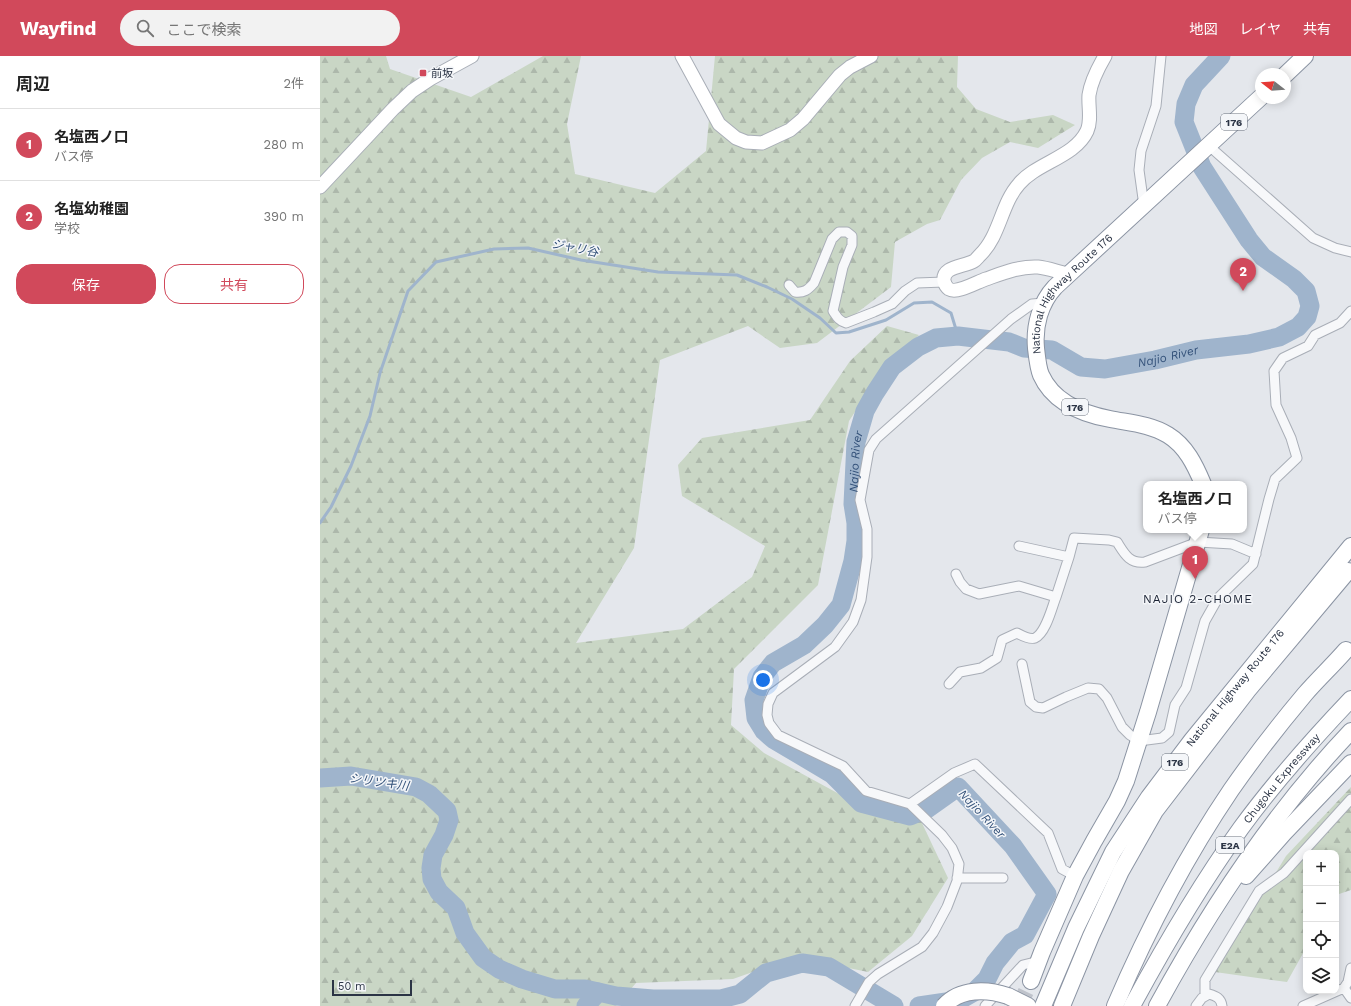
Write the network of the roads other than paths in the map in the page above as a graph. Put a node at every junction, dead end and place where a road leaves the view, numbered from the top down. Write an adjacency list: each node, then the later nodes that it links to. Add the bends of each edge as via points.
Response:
1 (472, 56): 10 (street, via 412,91)
2 (682, 56): 3 (street, via 719,124 736,138 746,142 762,143 799,123 840,75)
3 (871, 56)
4 (1105, 56): 14 (street, via 1096,70 1089,94 1087,132 1079,143 1019,183 986,249 974,261 949,270)
5 (1161, 56): 11 (street, via 1156,106 1141,150 1139,170)
6 (1305, 56): 7 (highway)
7 (1291, 69)
8 (1255, 103): 9 (highway, National Highway Route 176 / 176)
9 (1208, 147): 11 (highway, National Highway Route 176 / 176); 12 (street, via 1313,238)
10 (320, 187)
11 (1144, 206): 13 (highway, National Highway Route 176 / 176)
12 (1351, 252)
13 (1068, 274): 14 (street, via 1039,267 1020,268 957,290 949,289); 16 (highway, National Highway Route 176 / 176)
14 (944, 282): 15 (street, via 917,283 892,304 846,323 842,322 833,311 843,267 852,245 852,236 848,232 840,232 832,239 814,284 801,293 795,292)
15 (789, 285)
16 (1043, 303): 18 (highway, National Highway Route 176 / 176, via 1035,338 1040,375 1051,392 1086,413 1146,425 1168,435 1185,449); 35 (street, via 1032,304 1011,319 876,439 869,450 860,500 867,529 867,557 861,600 853,622 835,647 773,693 768,704 769,723 778,735 843,766 866,791)
17 (1351, 311): 22 (street, via 1340,323 1315,335 1308,346 1283,358 1274,370 1276,405 1297,458 1275,479)
18 (1202, 481)
19 (1199, 536): 22 (street, via 1232,544); 23 (street, via 1155,558 1138,563 1124,554 1117,542 1074,538); 32 (highway)
20 (1019, 546): 23 (street)
21 (1351, 546): 50 (highway, National Highway Route 176 / 176, via 1192,740 1149,797 1113,852 1076,928)
22 (1256, 554): 32 (street, via 1253,564 1218,598 1204,621 1186,688 1175,705 1169,732 1162,738)
23 (1069, 557): 26 (street)
24 (1348, 572): 51 (highway, National Highway Route 176 / 176, via 1248,690 1155,811 1121,871)
25 (956, 574): 26 (street, via 966,589 979,594 1019,586)
26 (1056, 596): 29 (street, via 1042,632 1034,638 1017,633 1002,640 997,658 981,668 960,672)
27 (1346, 650): 52 (highway, via 1306,693 1227,796 1171,890)
28 (1022, 664): 32 (street, via 1030,702 1036,707 1043,708 1088,688 1099,689 1107,698 1122,727)
29 (949, 684)
30 (1351, 700): 53 (highway, Chugoku Expressway / E2A, via 1283,775 1241,828 1166,944)
31 (1351, 731): 39 (highway, Chugoku Expressway / E2A, via 1260,840 1220,897)
32 (1139, 741): 36 (highway, via 1117,801)
33 (1351, 763): 39 (highway, via 1253,868)
34 (1351, 798): 44 (street, via 1284,873 1259,891 1205,980)
35 (910, 804): 36 (street, via 954,773 976,764 1048,833 1062,869); 37 (street, via 952,848 959,864)
36 (1076, 876): 40 (highway)
37 (957, 878): 38 (street); 46 (street, via 947,907 922,947 878,974 869,982)
38 (1003, 878)
39 (1184, 957): 54 (highway, Chugoku Expressway / E2A)
40 (1038, 962): 42 (highway); 48 (street, via 1023,965)
41 (1351, 968): 43 (street)
42 (1031, 981)
43 (1344, 988): 45 (street); 57 (street)
44 (1205, 996): 55 (street); 56 (street, via 1217,996)
45 (1351, 998)
46 (855, 1006)
47 (944, 1006): 49 (highway, bridge, via 952,999 968,992 990,991)
48 (985, 1006)
49 (1028, 1006)
50 (1043, 1006)
51 (1062, 1006)
52 (1115, 1006)
53 (1132, 1006)
54 (1157, 1006)
55 (1196, 1006)
56 (1222, 1006)
57 (1303, 1006)

